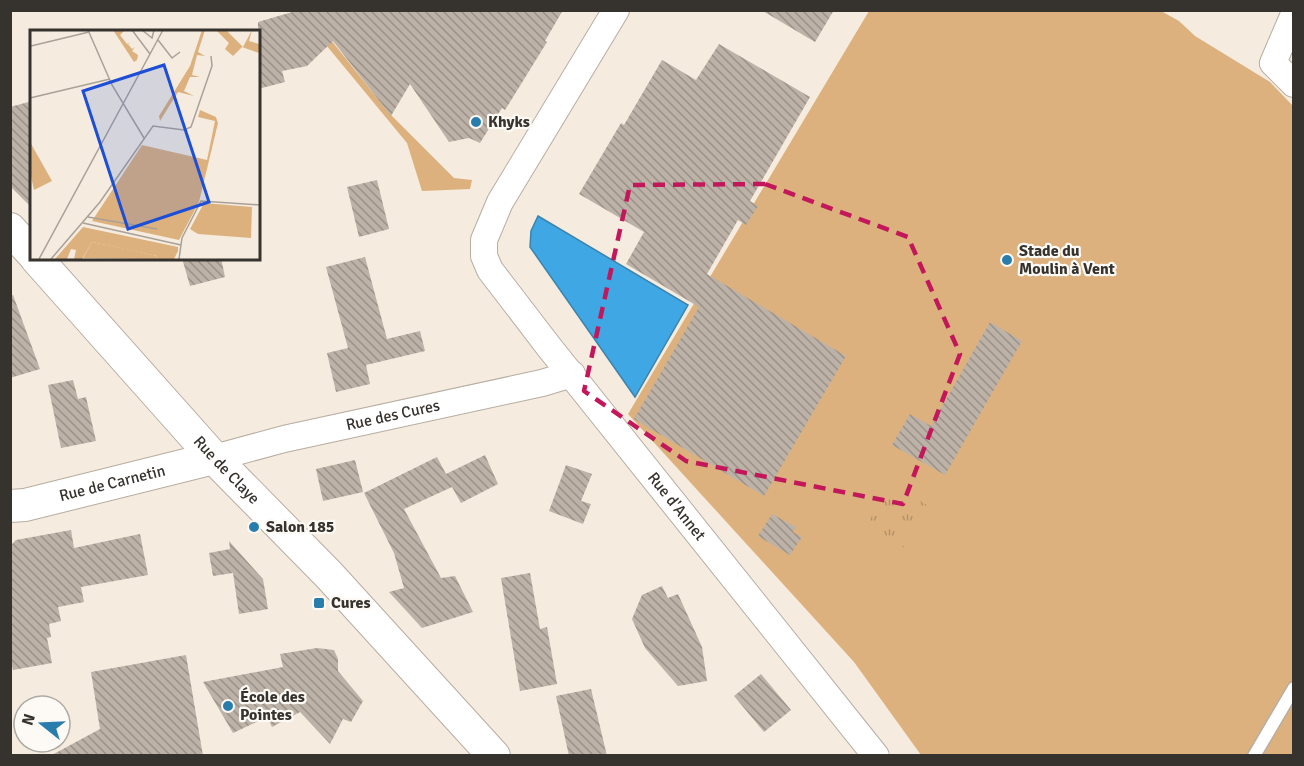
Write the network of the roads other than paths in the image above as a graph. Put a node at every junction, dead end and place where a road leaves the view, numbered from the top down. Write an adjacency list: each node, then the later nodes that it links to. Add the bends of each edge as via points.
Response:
1 (616, 10): 7 (street, Rue d'Annet, via 501,202 484,240 484,256 490,270)
2 (1293, 14): 3 (street, via 1273,63)
3 (1293, 84)
4 (10, 229): 5 (street)
5 (30, 251)
6 (38, 260): 8 (street, Rue de Claye)
7 (572, 374): 8 (street, Rue des Cures); 12 (street, Rue d'Annet)
8 (214, 458): 9 (street, Rue de Carnetin); 11 (street, Rue de Claye, via 329,575)
9 (10, 506)
10 (1293, 688): 13 (lane)
11 (494, 756)
12 (876, 756)
13 (1254, 756)

